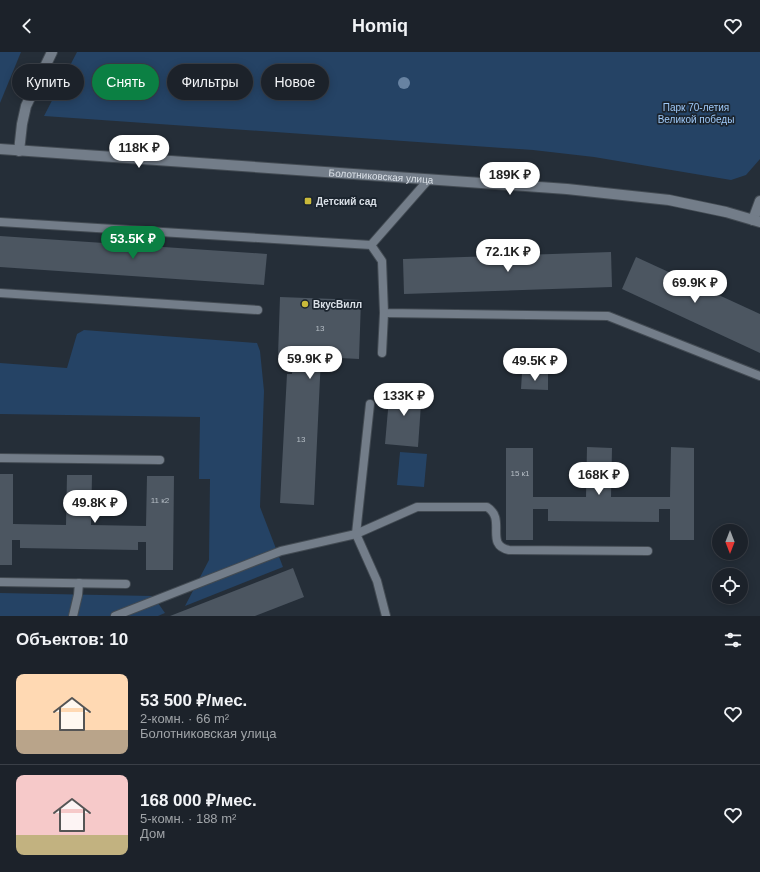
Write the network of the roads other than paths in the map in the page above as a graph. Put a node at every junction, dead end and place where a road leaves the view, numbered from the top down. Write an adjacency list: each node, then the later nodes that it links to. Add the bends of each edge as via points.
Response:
1 (52, 52): 3 (street, via 26,106)
2 (0, 149): 3 (street, Болотниковская улица)
3 (19, 151): 4 (street, Болотниковская улица)
4 (429, 178): 6 (street, Болотниковская улица, via 676,201); 8 (lane)
5 (760, 201): 6 (street)
6 (757, 221)
7 (0, 222): 8 (lane)
8 (371, 245): 11 (lane, via 382,261)
9 (0, 293): 10 (lane)
10 (258, 310)
11 (384, 313): 12 (lane); 13 (lane, via 608,316)
12 (382, 353)
13 (760, 376)
14 (370, 404): 17 (lane)
15 (0, 458): 16 (lane)
16 (160, 460)
17 (356, 534): 18 (lane, via 417,507 487,507 496,518 496,538 502,549); 23 (lane, via 281,551); 24 (lane, via 377,581)
18 (648, 551)
19 (0, 582): 20 (lane)
20 (79, 583): 21 (lane); 22 (lane)
21 (126, 584)
22 (73, 616)
23 (115, 616)
24 (386, 616)

